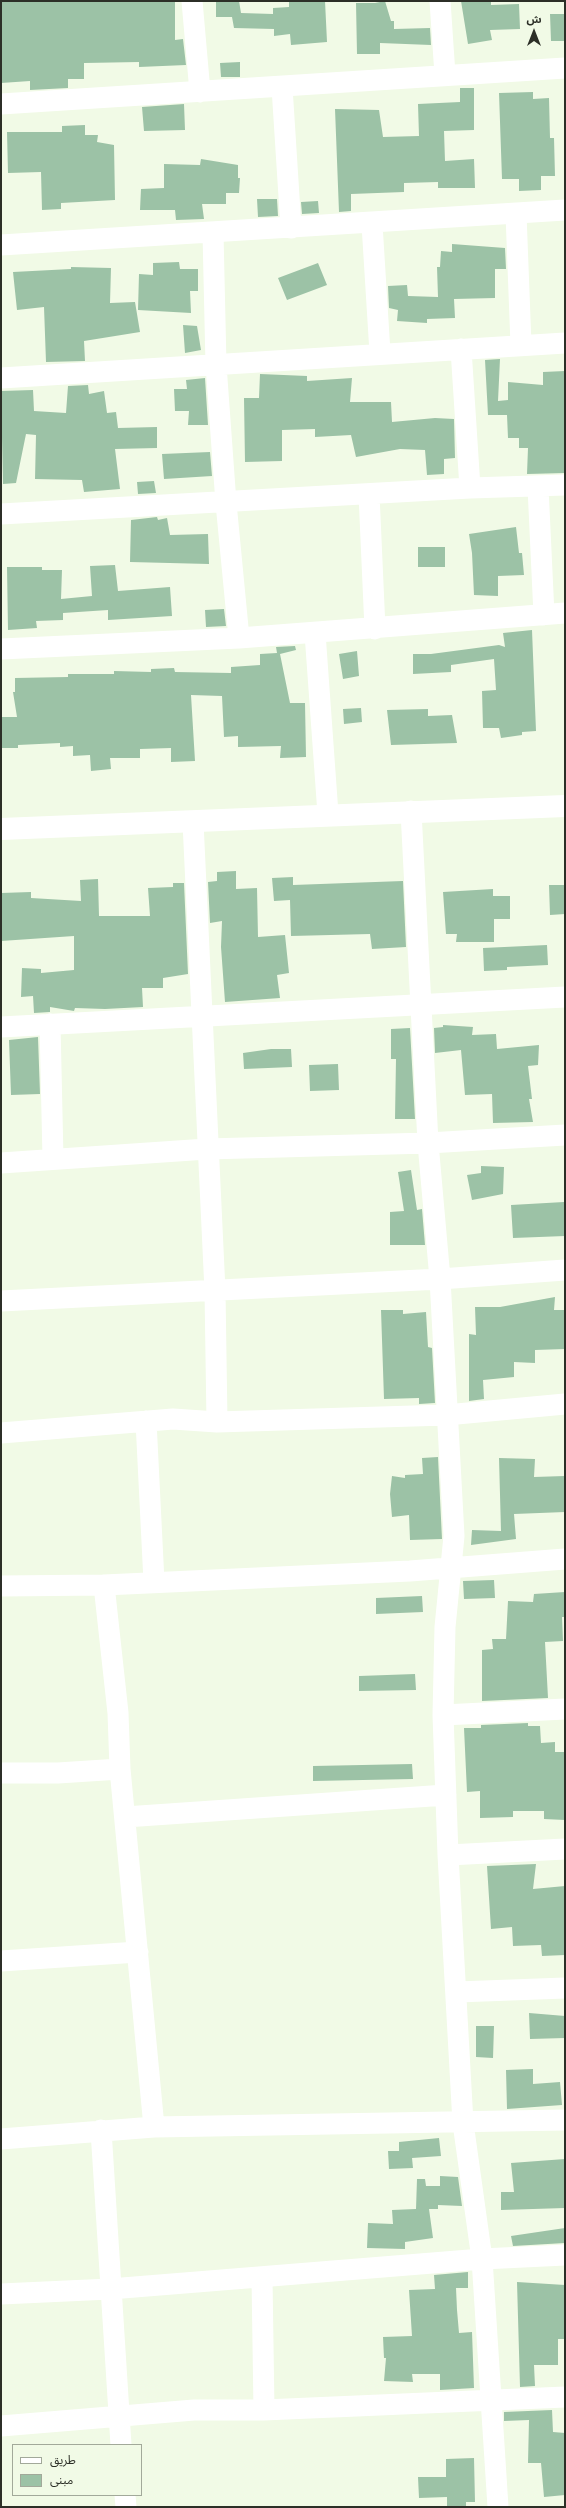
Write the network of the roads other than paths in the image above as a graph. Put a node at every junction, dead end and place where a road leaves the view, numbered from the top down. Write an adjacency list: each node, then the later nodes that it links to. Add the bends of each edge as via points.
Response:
1 (192, 1): 6 (street)
2 (440, 1): 4 (street)
3 (565, 68): 4 (street)
4 (445, 75): 5 (street)
5 (282, 87): 6 (street); 11 (street)
6 (200, 92): 7 (street)
7 (1, 104)
8 (565, 210): 9 (street)
9 (516, 214): 10 (street); 15 (street)
10 (372, 224): 11 (street); 17 (street)
11 (290, 228): 12 (street)
12 (213, 233): 13 (street); 18 (street)
13 (1, 245)
14 (565, 343): 15 (street)
15 (521, 345): 16 (street)
16 (461, 350): 17 (street); 22 (street)
17 (380, 353): 18 (street)
18 (216, 365): 19 (street); 24 (street)
19 (1, 378)
20 (565, 485): 21 (street)
21 (538, 487): 22 (street); 27 (street)
22 (470, 488): 23 (street)
23 (369, 494): 24 (street); 28 (street)
24 (226, 503): 25 (street); 30 (street)
25 (1, 514)
26 (565, 613): 27 (street)
27 (544, 615): 28 (street)
28 (375, 629): 29 (street)
29 (315, 633): 30 (street); 34 (street)
30 (239, 638): 31 (street)
31 (1, 649)
32 (565, 806): 33 (street)
33 (410, 811): 34 (street); 38 (street)
34 (328, 814): 35 (street)
35 (193, 822): 36 (street); 39 (street)
36 (1, 829)
37 (565, 997): 38 (street)
38 (421, 1005): 39 (street); 43 (street)
39 (201, 1017): 40 (street); 44 (street)
40 (50, 1024): 41 (street); 45 (street)
41 (1, 1027)
42 (565, 1135): 43 (street)
43 (428, 1143): 44 (street); 48 (street)
44 (207, 1150): 45 (street); 49 (street)
45 (53, 1160): 46 (street)
46 (1, 1163)
47 (565, 1270): 48 (street)
48 (440, 1279): 49 (street); 52 (street)
49 (215, 1291): 50 (street); 54 (street)
50 (1, 1302)
51 (565, 1404): 52 (street)
52 (446, 1415): 54 (street); 57 (street, via 454,1536)
53 (146, 1421): 54 (street); 55 (street); 58 (street)
54 (217, 1422)
55 (1, 1432)
56 (565, 1559): 57 (street)
57 (452, 1567): 58 (street); 62 (street, via 445,1627)
58 (154, 1582): 59 (street)
59 (104, 1585): 60 (street); 63 (street, via 118,1713)
60 (1, 1586)
61 (565, 1709): 62 (street)
62 (443, 1715): 65 (street)
63 (120, 1769): 64 (street); 66 (street)
64 (1, 1773)
65 (446, 1795): 66 (street); 68 (street)
66 (125, 1817): 69 (street)
67 (565, 1849): 68 (street)
68 (448, 1855): 72 (street)
69 (138, 1952): 70 (street); 75 (street)
70 (1, 1962)
71 (565, 1988): 72 (street)
72 (457, 1992): 74 (street)
73 (565, 2120): 74 (street)
74 (463, 2123): 75 (street); 79 (street)
75 (154, 2127): 76 (street)
76 (101, 2130): 77 (street); 81 (street)
77 (1, 2139)
78 (565, 2255): 79 (street)
79 (482, 2259): 80 (street); 84 (street)
80 (262, 2278): 81 (street); 85 (street)
81 (110, 2289): 82 (street); 86 (street)
82 (1, 2294)
83 (565, 2397): 84 (street)
84 (491, 2400): 85 (street); 91 (street)
85 (264, 2410): 86 (street, via 194,2410)
86 (119, 2416): 87 (street); 88 (street)
87 (1, 2426)
88 (121, 2444)
89 (125, 2496): 90 (street)
90 (126, 2507)
91 (498, 2507)

